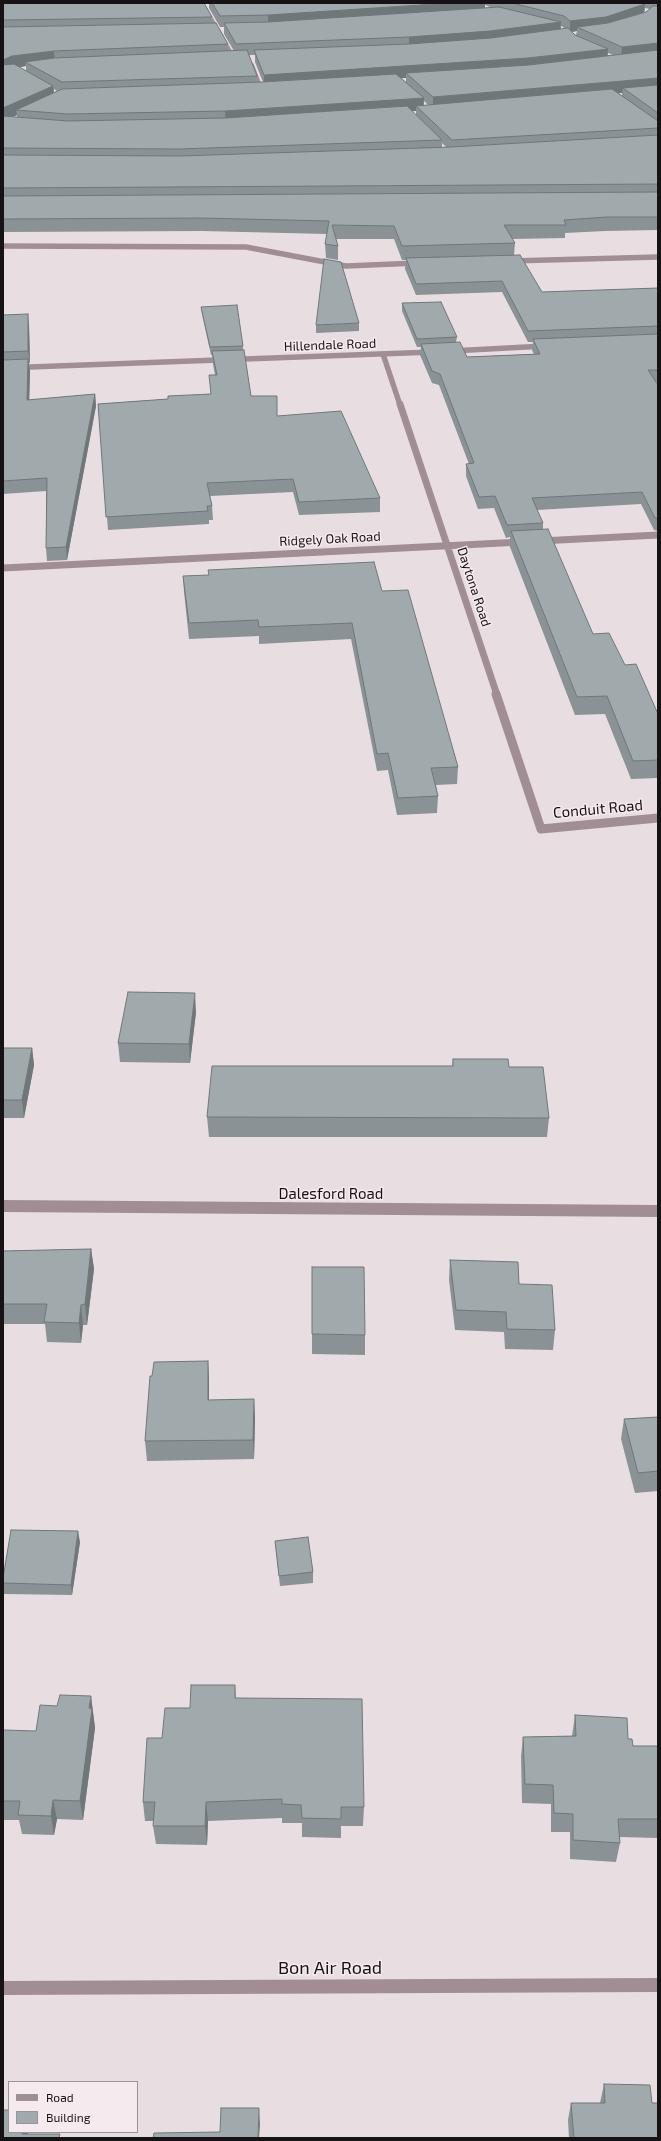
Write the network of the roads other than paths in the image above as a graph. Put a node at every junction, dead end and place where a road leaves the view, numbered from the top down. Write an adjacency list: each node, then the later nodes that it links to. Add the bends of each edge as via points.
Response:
1 (210, 5): 4 (street, via 203,5)
2 (226, 31): 4 (street)
3 (211, 32): 4 (street)
4 (218, 32): 8 (street)
5 (242, 59): 8 (street)
6 (250, 59): 11 (street)
7 (228, 60): 8 (street)
8 (235, 60)
9 (270, 90): 11 (street)
10 (254, 91): 11 (street)
11 (262, 91)
12 (3, 246): 15 (street, via 246,247 346,266)
13 (658, 257): 14 (street)
14 (501, 261)
15 (424, 263)
16 (556, 346): 18 (street)
17 (438, 351): 19 (street, Hillendale Road)
18 (446, 351)
19 (383, 354): 20 (street, Hillendale Road); 22 (street, Daytona Road)
20 (3, 368)
21 (658, 535): 22 (street, Ridgely Oak Road)
22 (447, 546): 23 (street, Ridgely Oak Road); 25 (street, Daytona Road)
23 (3, 568)
24 (658, 818): 25 (street, Conduit Road)
25 (541, 829)
26 (3, 1206): 27 (street, Dalesford Road)
27 (658, 1211)
28 (658, 1985): 29 (street, Bon Air Road)
29 (3, 1988)

